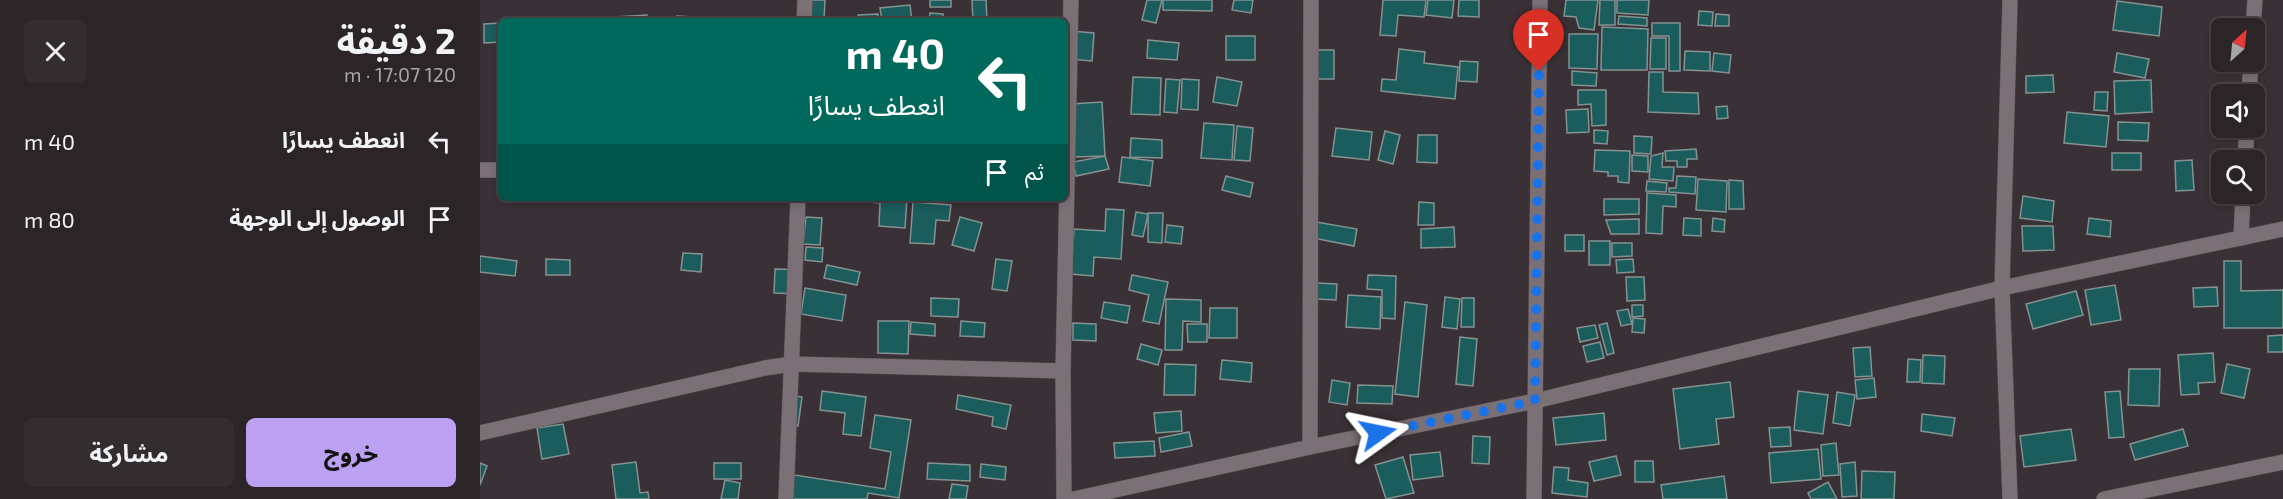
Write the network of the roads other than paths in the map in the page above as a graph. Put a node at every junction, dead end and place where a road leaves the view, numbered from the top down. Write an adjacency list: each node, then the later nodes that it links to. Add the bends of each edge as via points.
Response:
1 (805, 0): 7 (street)
2 (1071, 0): 9 (street)
3 (1311, 0): 22 (street)
4 (1540, 0): 20 (street)
5 (2010, 0): 17 (street)
6 (2255, 0): 8 (street)
7 (804, 18)
8 (2254, 18)
9 (1068, 139)
10 (480, 170): 11 (street)
11 (498, 170)
12 (798, 201): 18 (street)
13 (1067, 201): 19 (street)
14 (2243, 204): 16 (street)
15 (2283, 229): 16 (street)
16 (2241, 238): 17 (street)
17 (2002, 288): 20 (street); 29 (street)
18 (792, 364): 19 (street); 21 (street); 25 (street)
19 (1063, 371): 26 (street)
20 (1535, 401): 22 (street); 28 (street)
21 (480, 433)
22 (1310, 447): 27 (street)
23 (2283, 462): 24 (street)
24 (2114, 498)
25 (786, 499)
26 (1064, 499)
27 (1074, 499)
28 (1534, 499)
29 (2010, 499)

